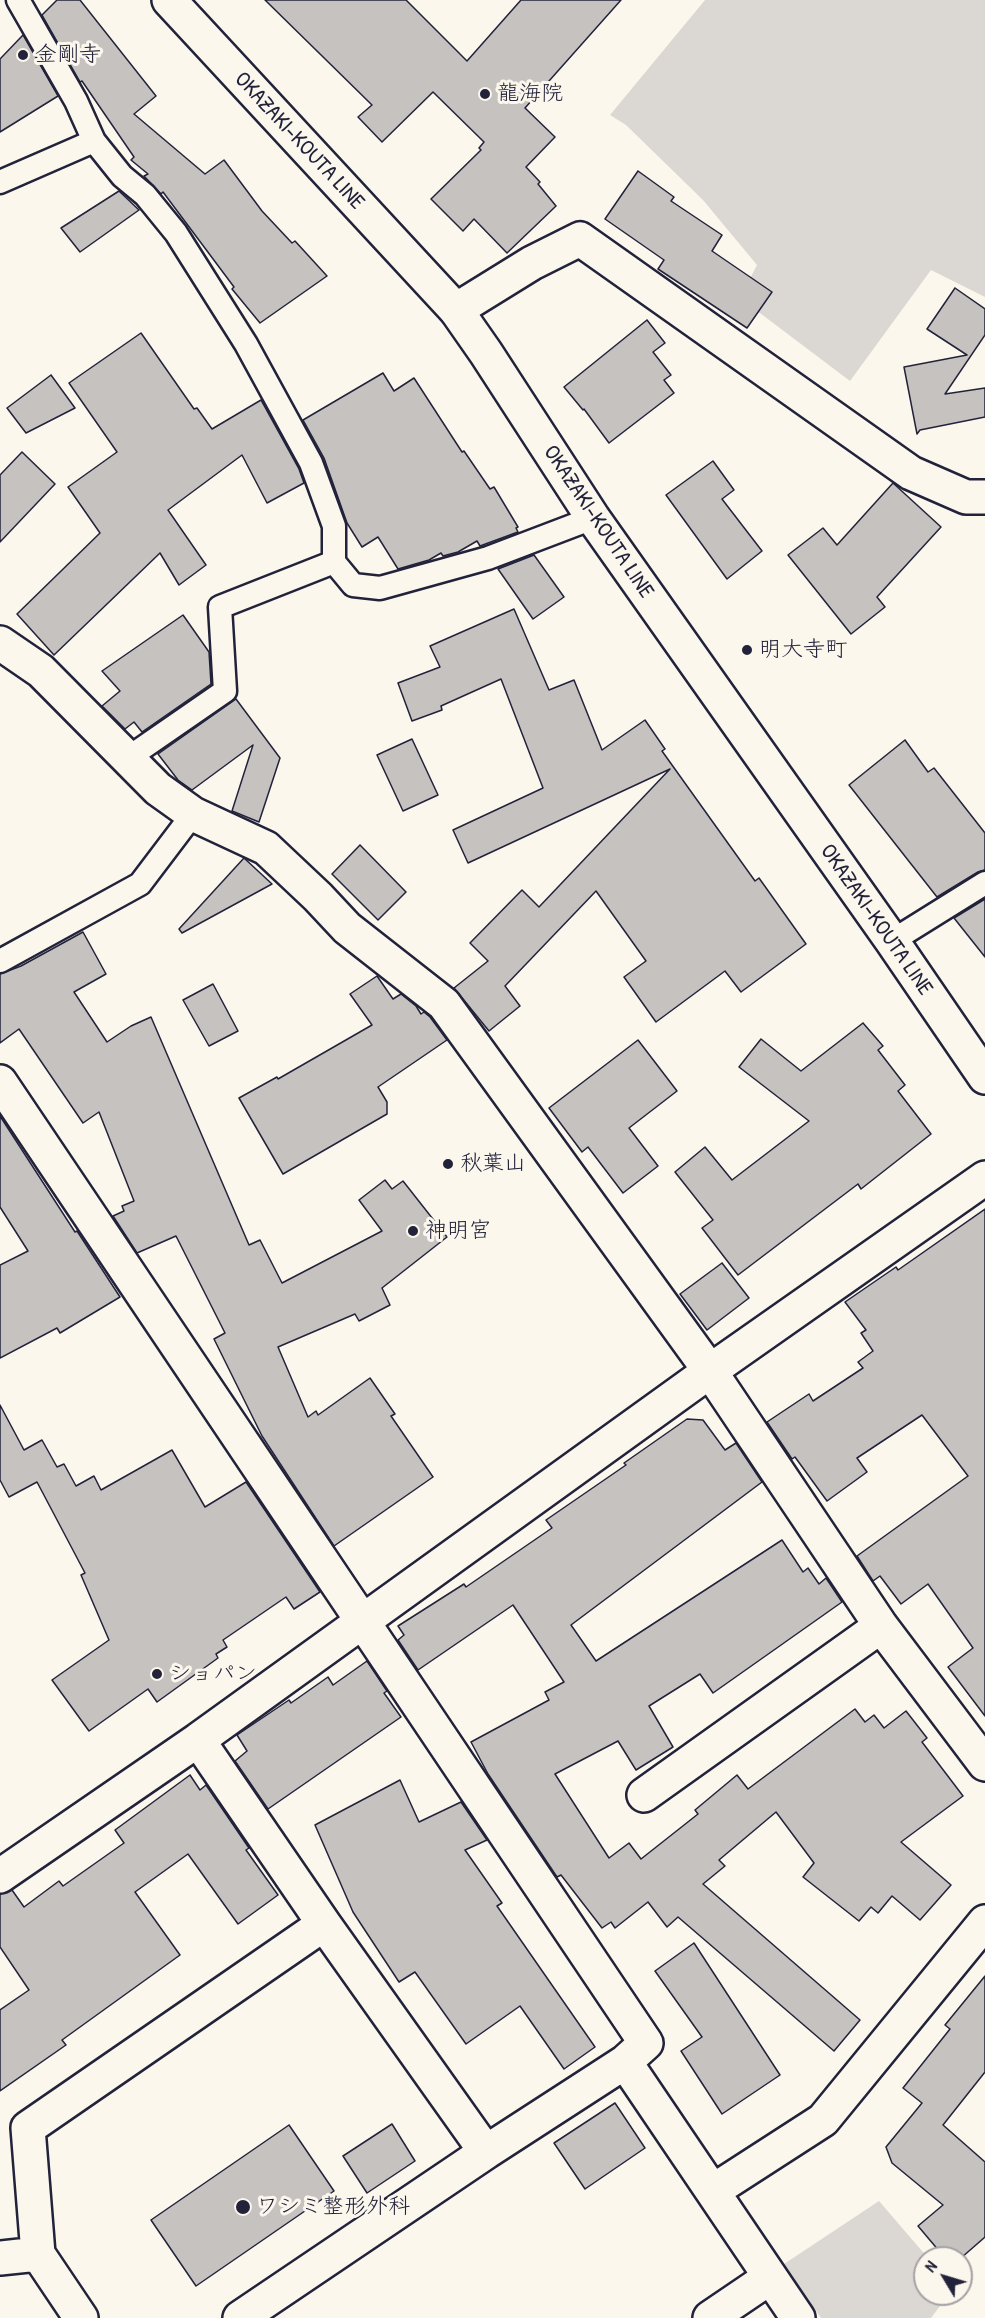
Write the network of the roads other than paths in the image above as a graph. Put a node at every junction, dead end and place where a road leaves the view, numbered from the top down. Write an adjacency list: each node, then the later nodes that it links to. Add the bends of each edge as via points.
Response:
1 (18, 0): 3 (lane, via 76,101)
2 (169, 0): 5 (street, OKAZAKI-KOUTA LINE)
3 (94, 141): 4 (lane); 8 (lane, via 176,233 246,344 312,463 334,526)
4 (0, 182)
5 (456, 310): 6 (street, via 532,263 580,239 911,473 966,497); 7 (street, OKAZAKI-KOUTA LINE)
6 (985, 497)
7 (593, 518): 8 (lane, via 488,558 380,588 353,585); 13 (street, OKAZAKI-KOUTA LINE)
8 (334, 562): 10 (lane, via 220,607 225,691)
9 (0, 643): 10 (street, via 41,671)
10 (128, 758): 11 (street, via 158,789)
11 (193, 814): 14 (lane, via 140,884); 18 (street, via 266,848 347,928 444,1004)
12 (985, 883): 13 (lane)
13 (892, 941): 15 (street, OKAZAKI-KOUTA LINE)
14 (0, 961)
15 (985, 1077)
16 (0, 1082): 19 (street)
17 (985, 1178): 18 (street)
18 (710, 1371): 19 (street); 20 (street)
19 (363, 1622): 21 (street); 27 (street, via 646,2043)
20 (881, 1626): 22 (street); 23 (street)
21 (198, 1740): 24 (street); 26 (street)
22 (985, 1764)
23 (644, 1795)
24 (0, 1876)
25 (985, 1922): 29 (street, via 822,2121)
26 (324, 1924): 28 (street); 30 (street, via 28,2128)
27 (625, 2062): 28 (street); 29 (street)
28 (486, 2152): 34 (street)
29 (713, 2191): 32 (street)
30 (38, 2254): 31 (street); 33 (street)
31 (0, 2258)
32 (769, 2278): 35 (street); 36 (street)
33 (81, 2318)
34 (240, 2318)
35 (710, 2318)
36 (798, 2318)

